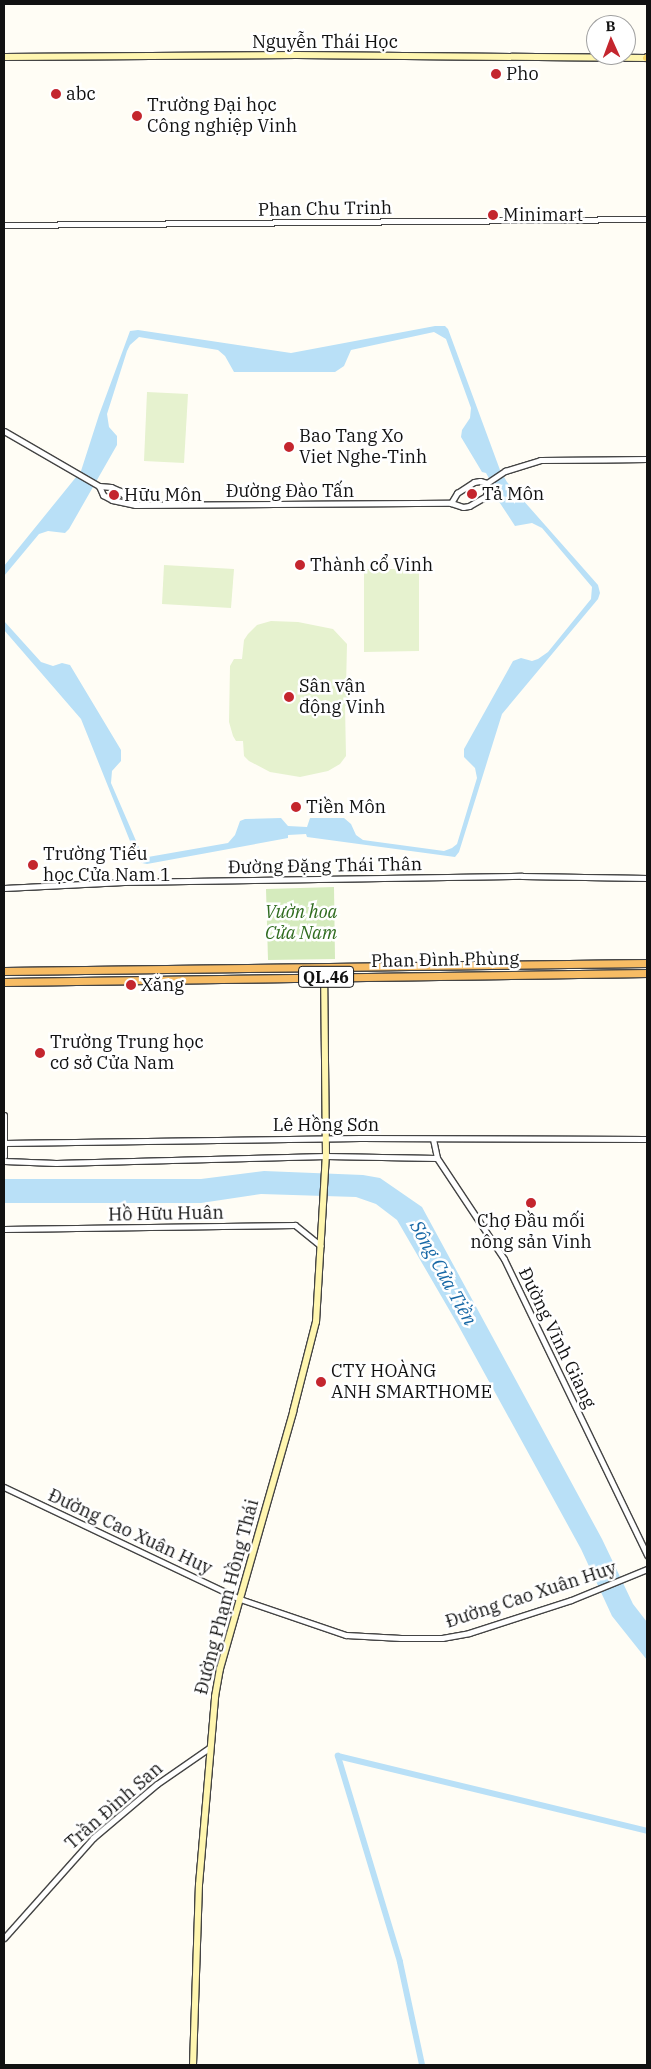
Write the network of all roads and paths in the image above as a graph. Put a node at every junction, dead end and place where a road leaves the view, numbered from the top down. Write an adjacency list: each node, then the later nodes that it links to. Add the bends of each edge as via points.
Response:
1 (4, 57): 2 (main road, Nguyễn Thái Học)
2 (647, 57)
3 (647, 220): 4 (street, Phan Chu Trinh)
4 (4, 225)
5 (4, 432): 8 (street, Đường Đào Tấn)
6 (647, 459): 7 (street, Đường Đào Tấn, via 540,460)
7 (488, 483): 10 (street, Đường Đào Tấn, via 474,482 457,493); 10 (street, Đường Đào Tấn, via 488,491 482,499 463,507)
8 (97, 486): 9 (street, Đường Đào Tấn, via 120,491); 9 (street, Đường Đào Tấn, via 112,500)
9 (130, 502): 10 (street, Đường Đào Tấn, via 155,505)
10 (451, 503)
11 (647, 878): 12 (street, Đường Đặng Thái Thân, via 513,876 124,882)
12 (4, 888)
13 (647, 963): 14 (highway, Phan Đình Phùng / QL.46)
14 (597, 964): 15 (highway, Phan Đình Phùng / QL.46); 20 (main road)
15 (524, 965): 16 (highway, Phan Đình Phùng / QL.46); 22 (main road)
16 (430, 966): 17 (highway, Phan Đình Phùng / QL.46); 23 (main road)
17 (339, 967): 18 (highway, Phan Đình Phùng / QL.46); 25 (main road)
18 (177, 968): 19 (highway, Phan Đình Phùng / QL.46); 26 (main road)
19 (4, 971)
20 (597, 973): 21 (highway, Phan Đình Phùng / QL.46); 22 (highway, Phan Đình Phùng / QL.46)
21 (647, 973)
22 (524, 974): 23 (highway, Phan Đình Phùng / QL.46)
23 (430, 975): 25 (highway, Phan Đình Phùng / QL.46)
24 (324, 977): 25 (highway, Phan Đình Phùng / QL.46); 26 (highway, Phan Đình Phùng / QL.46); 29 (main road)
25 (339, 977)
26 (178, 979): 27 (highway, Phan Đình Phùng / QL.46)
27 (4, 982)
28 (4, 1115): 32 (street)
29 (326, 1139): 31 (street, Lê Hồng Sơn); 32 (street, Lê Hồng Sơn); 34 (main road)
30 (647, 1139): 31 (street, Lê Hồng Sơn)
31 (433, 1140): 35 (street, Đường Vĩnh Giang)
32 (4, 1143): 33 (street)
33 (4, 1156)
34 (326, 1156): 35 (street); 36 (street, via 56,1163); 38 (main road, Đường Phạm Hồng Thái)
35 (437, 1158): 40 (street, Đường Vĩnh Giang, via 504,1260)
36 (4, 1161)
37 (4, 1229): 38 (street, Hồ Hữu Huân, via 295,1225)
38 (320, 1246): 42 (main road, Đường Phạm Hồng Thái, via 316,1322)
39 (4, 1487): 42 (street, Đường Cao Xuân Huy)
40 (647, 1555)
41 (647, 1570): 42 (street, Đường Cao Xuân Huy, via 469,1633 442,1638 346,1635)
42 (240, 1599): 43 (main road, Đường Phạm Hồng Thái, via 220,1669)
43 (209, 1748): 44 (street, Trần Đình San, via 157,1784 93,1838); 45 (main road, Đường Phạm Hồng Thái, via 199,1886)
44 (4, 1938)
45 (193, 2065)

